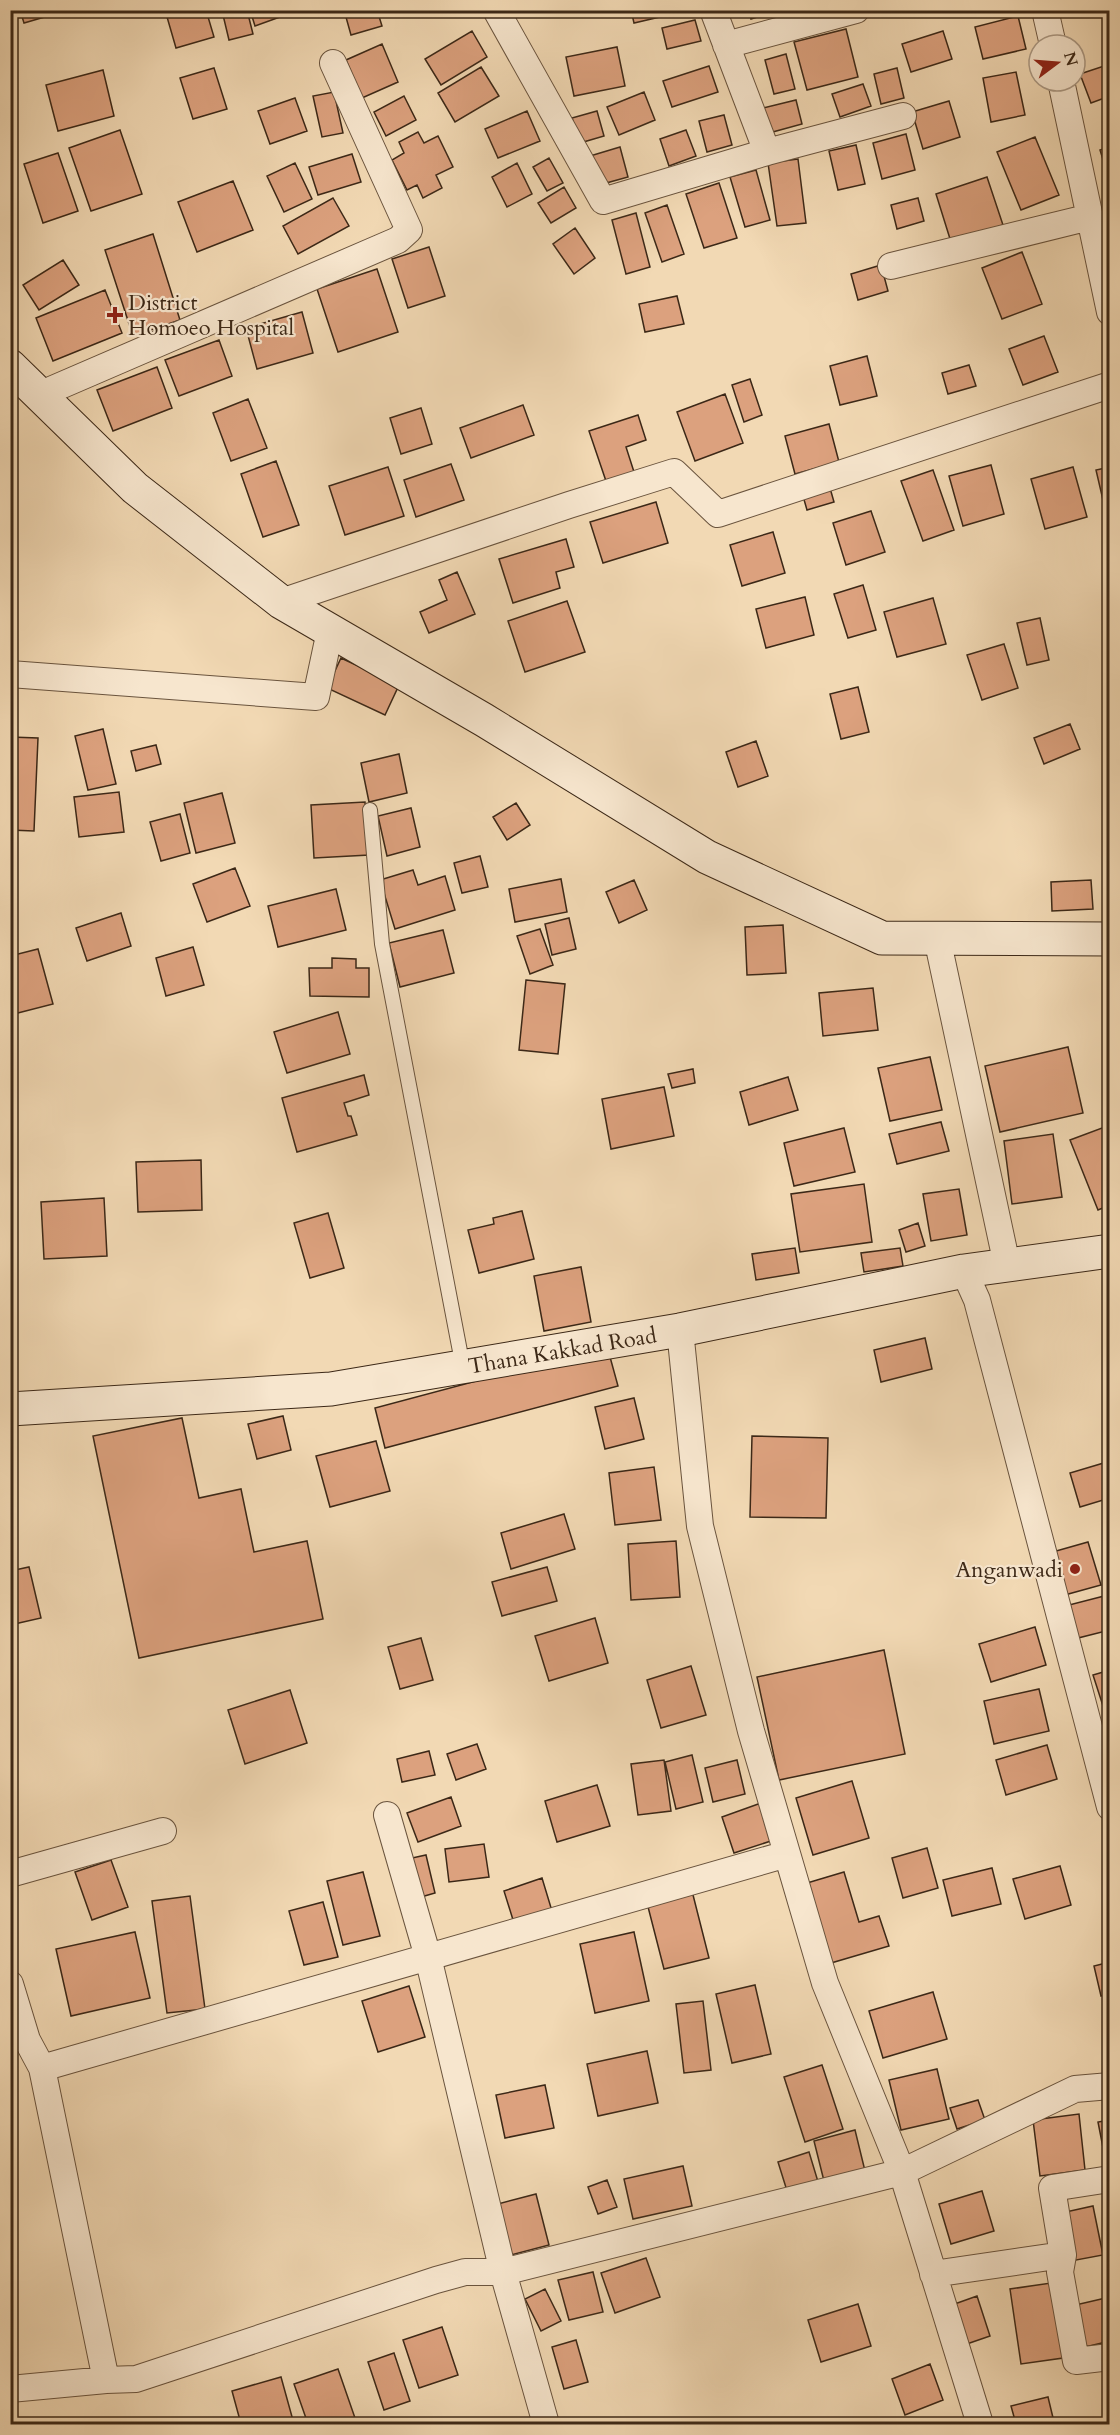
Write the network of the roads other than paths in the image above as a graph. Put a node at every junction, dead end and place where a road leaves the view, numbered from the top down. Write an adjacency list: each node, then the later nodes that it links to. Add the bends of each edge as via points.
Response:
1 (496, 10): 10 (street, via 603,201)
2 (713, 10): 6 (street)
3 (856, 10): 6 (street)
4 (1045, 10): 5 (street)
5 (1050, 33)
6 (726, 45): 10 (street)
7 (333, 63): 16 (street, via 409,230 398,240)
8 (1064, 93): 11 (street)
9 (903, 116): 10 (street)
10 (767, 152)
11 (1090, 217): 12 (street); 13 (street)
12 (891, 266)
13 (1110, 312)
14 (10, 366): 16 (main road)
15 (1110, 385): 17 (street, via 718,514 674,472)
16 (39, 395): 17 (main road, via 135,488)
17 (281, 602): 18 (main road)
18 (330, 631): 19 (street, via 316,697); 21 (main road, via 707,857 882,938)
19 (10, 674)
20 (370, 810): 27 (lane, via 382,944)
21 (938, 938): 22 (main road); 24 (street)
22 (1110, 939)
23 (1110, 1251): 24 (main road, Thana Kakkad Road)
24 (1007, 1265): 25 (main road, Thana Kakkad Road)
25 (964, 1271): 26 (main road, Thana Kakkad Road); 29 (street, via 977,1300)
26 (680, 1330): 27 (main road, Thana Kakkad Road); 32 (street, via 700,1526 751,1731)
27 (463, 1367): 28 (main road, Thana Kakkad Road, via 331,1389)
28 (10, 1409)
29 (1110, 1807)
30 (387, 1815): 34 (street)
31 (163, 1831): 33 (street)
32 (788, 1854): 34 (street); 38 (street, via 825,1983)
33 (10, 1874)
34 (428, 1957): 36 (street); 41 (street)
35 (10, 1984): 36 (street, via 27,2040)
36 (42, 2068): 44 (street)
37 (1110, 2086): 38 (street, via 1075,2089)
38 (902, 2172): 41 (street); 42 (street)
39 (1110, 2179): 40 (street, via 1052,2188)
40 (1063, 2255): 42 (street); 43 (street, via 1060,2272 1076,2361)
41 (503, 2271): 44 (street, via 465,2272 136,2379); 46 (street)
42 (933, 2274): 47 (street)
43 (1110, 2357)
44 (106, 2380): 45 (street)
45 (10, 2389)
46 (546, 2424)
47 (980, 2424)

